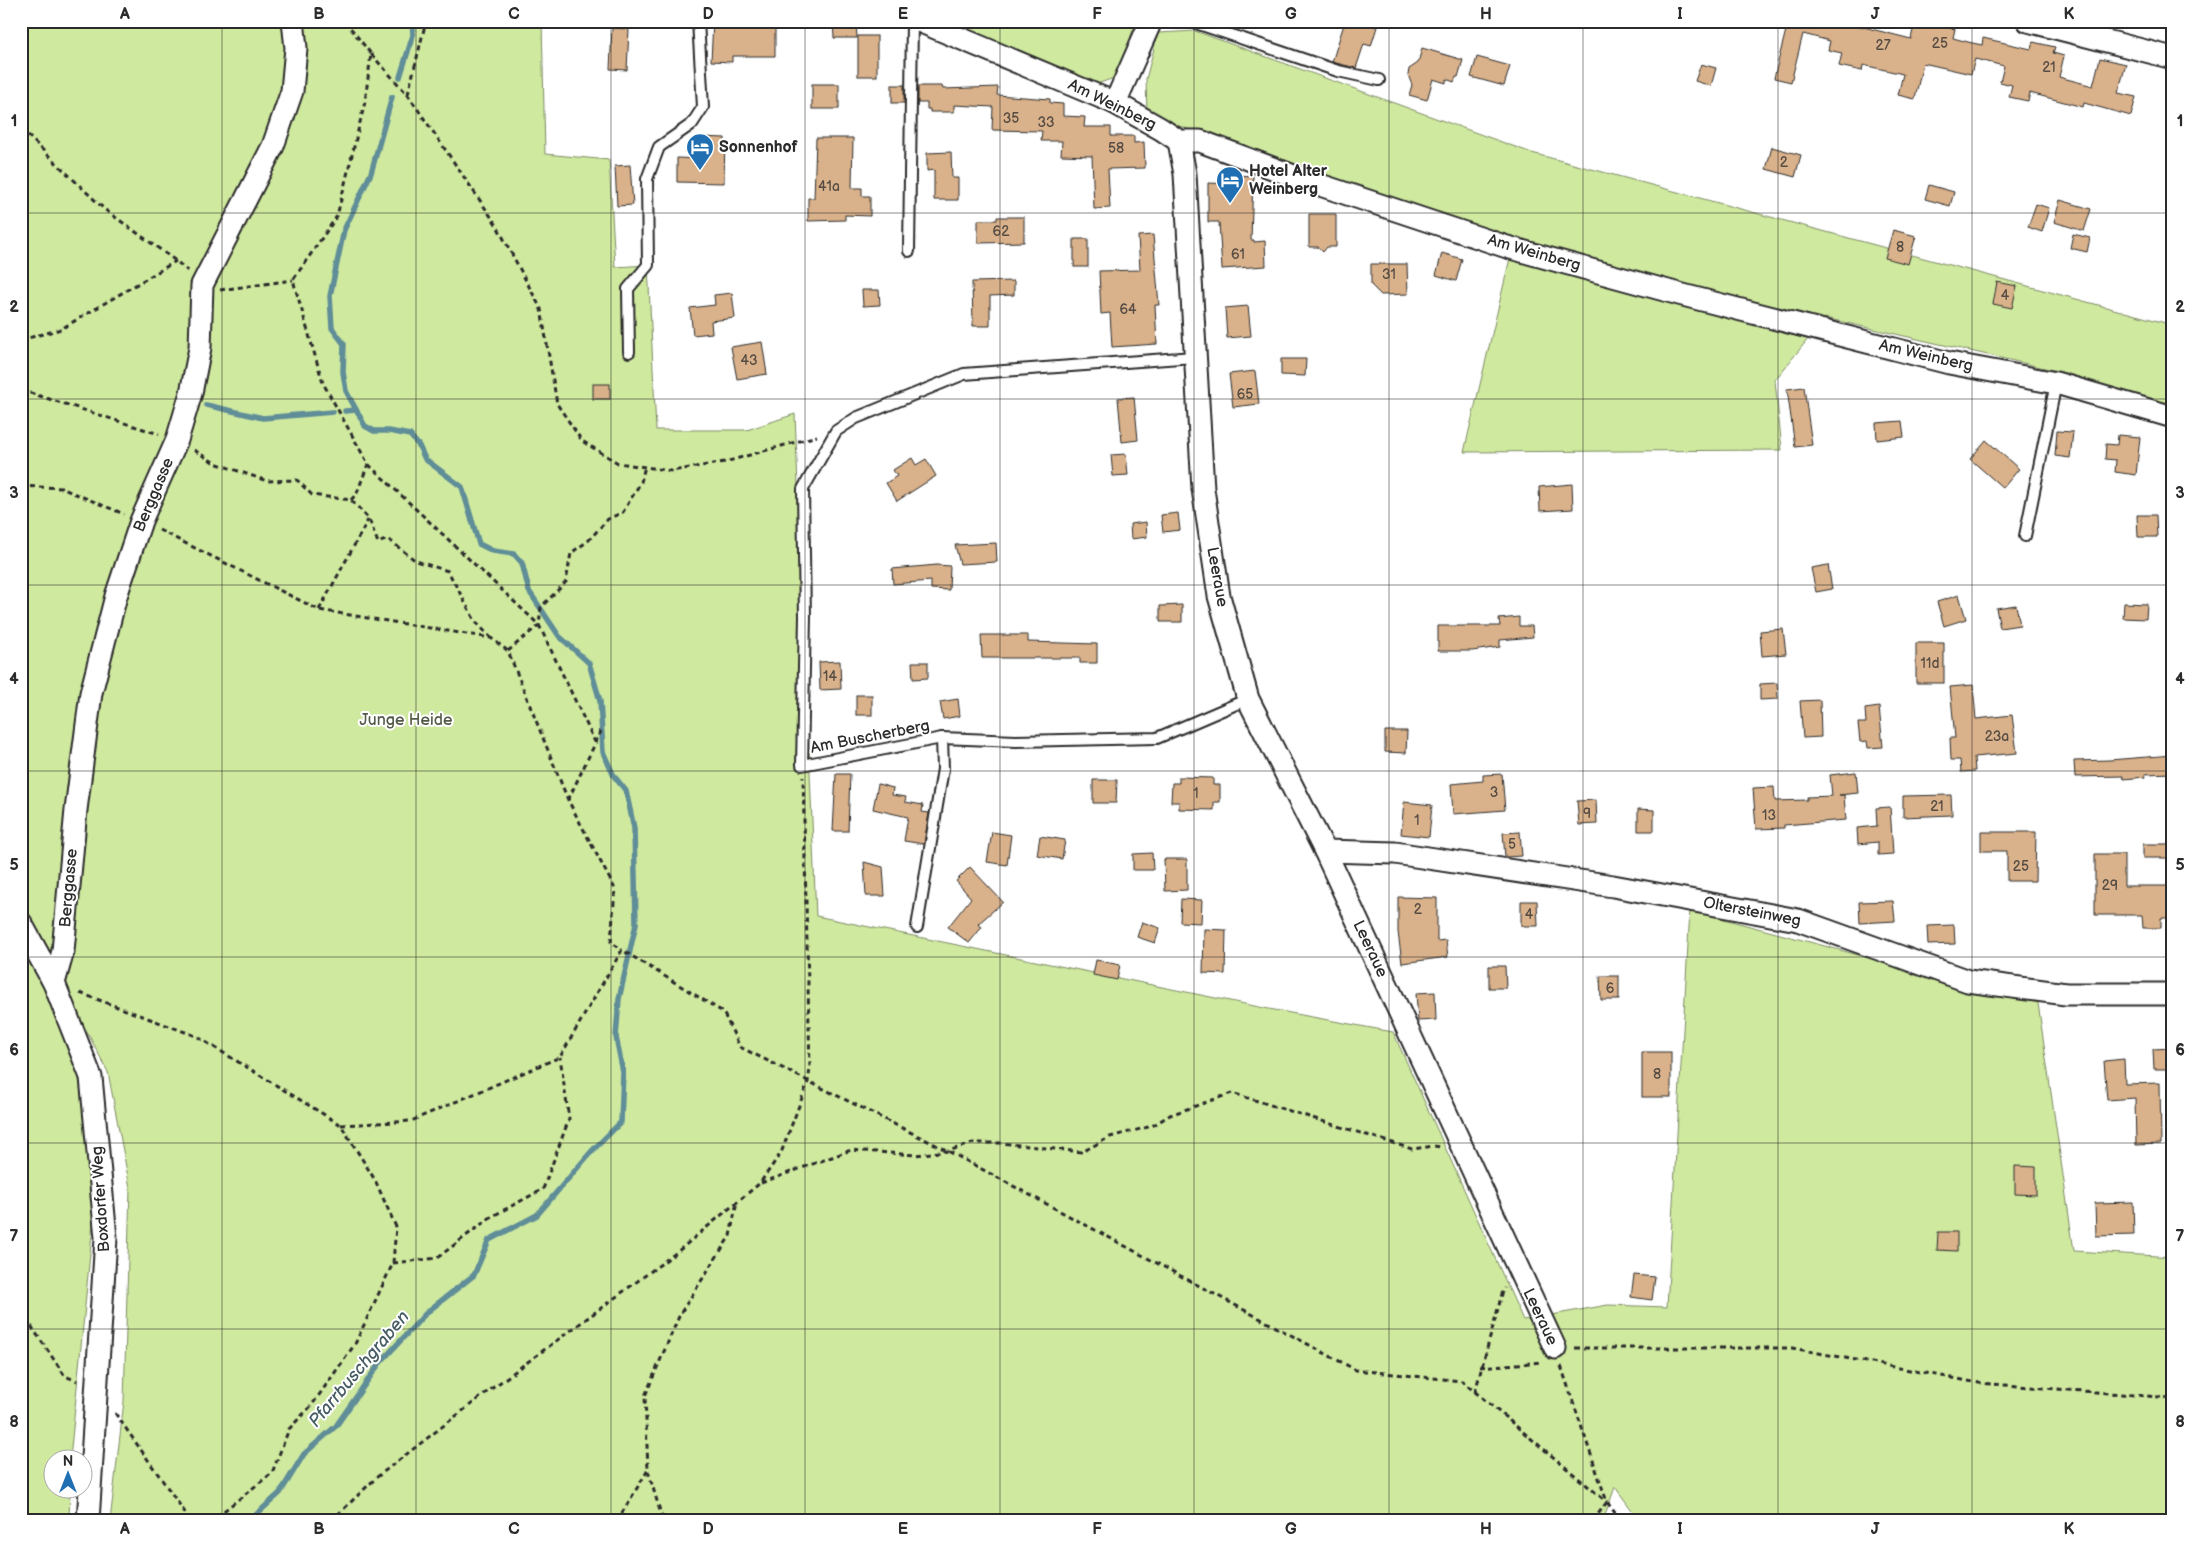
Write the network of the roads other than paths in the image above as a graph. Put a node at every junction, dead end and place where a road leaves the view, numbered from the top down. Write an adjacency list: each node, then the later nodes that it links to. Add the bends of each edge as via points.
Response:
1 (293, 21): 23 (street, Berggasse, via 296,48 292,91 273,146 202,286 200,348 191,393 177,440 142,521 116,596 91,693 63,951)
2 (698, 21): 13 (lane, via 703,107 692,124 659,146 647,180 648,265 628,289)
3 (912, 21): 12 (lane)
4 (919, 21): 10 (street, Am Weinberg)
5 (1151, 21): 10 (street)
6 (1190, 21): 9 (lane, via 1319,65)
7 (2028, 21): 8 (street)
8 (2173, 58)
9 (1379, 80)
10 (1115, 103): 11 (street, Am Weinberg)
11 (1178, 141): 14 (street, Leeraue, via 1185,174); 15 (street, Am Weinberg, via 1200,142 1507,247 1949,363)
12 (909, 251)
13 (629, 352)
14 (1194, 357): 18 (street, Leeraue, via 1203,489 1219,596); 19 (lane, Am Buscherberg, via 964,374 865,415 836,431 803,489 802,765)
15 (2056, 383): 16 (street, Am Weinberg); 17 (lane)
16 (2173, 417)
17 (2025, 536)
18 (1248, 699): 19 (lane, Am Buscherberg, via 1157,738 1016,741); 20 (street, Leeraue)
19 (942, 738): 22 (lane, via 943,768)
20 (1325, 851): 24 (street, Oltersteinweg, via 1405,854 1613,886 1798,920 1968,981 2066,994); 25 (street, Leeraue, via 1518,1269)
21 (21, 922): 23 (street, Boxdorfer Weg)
22 (917, 927)
23 (54, 983): 26 (street, Boxdorfer Weg, via 91,1077 106,1238)
24 (2173, 994)
25 (1549, 1355)
26 (88, 1521)

